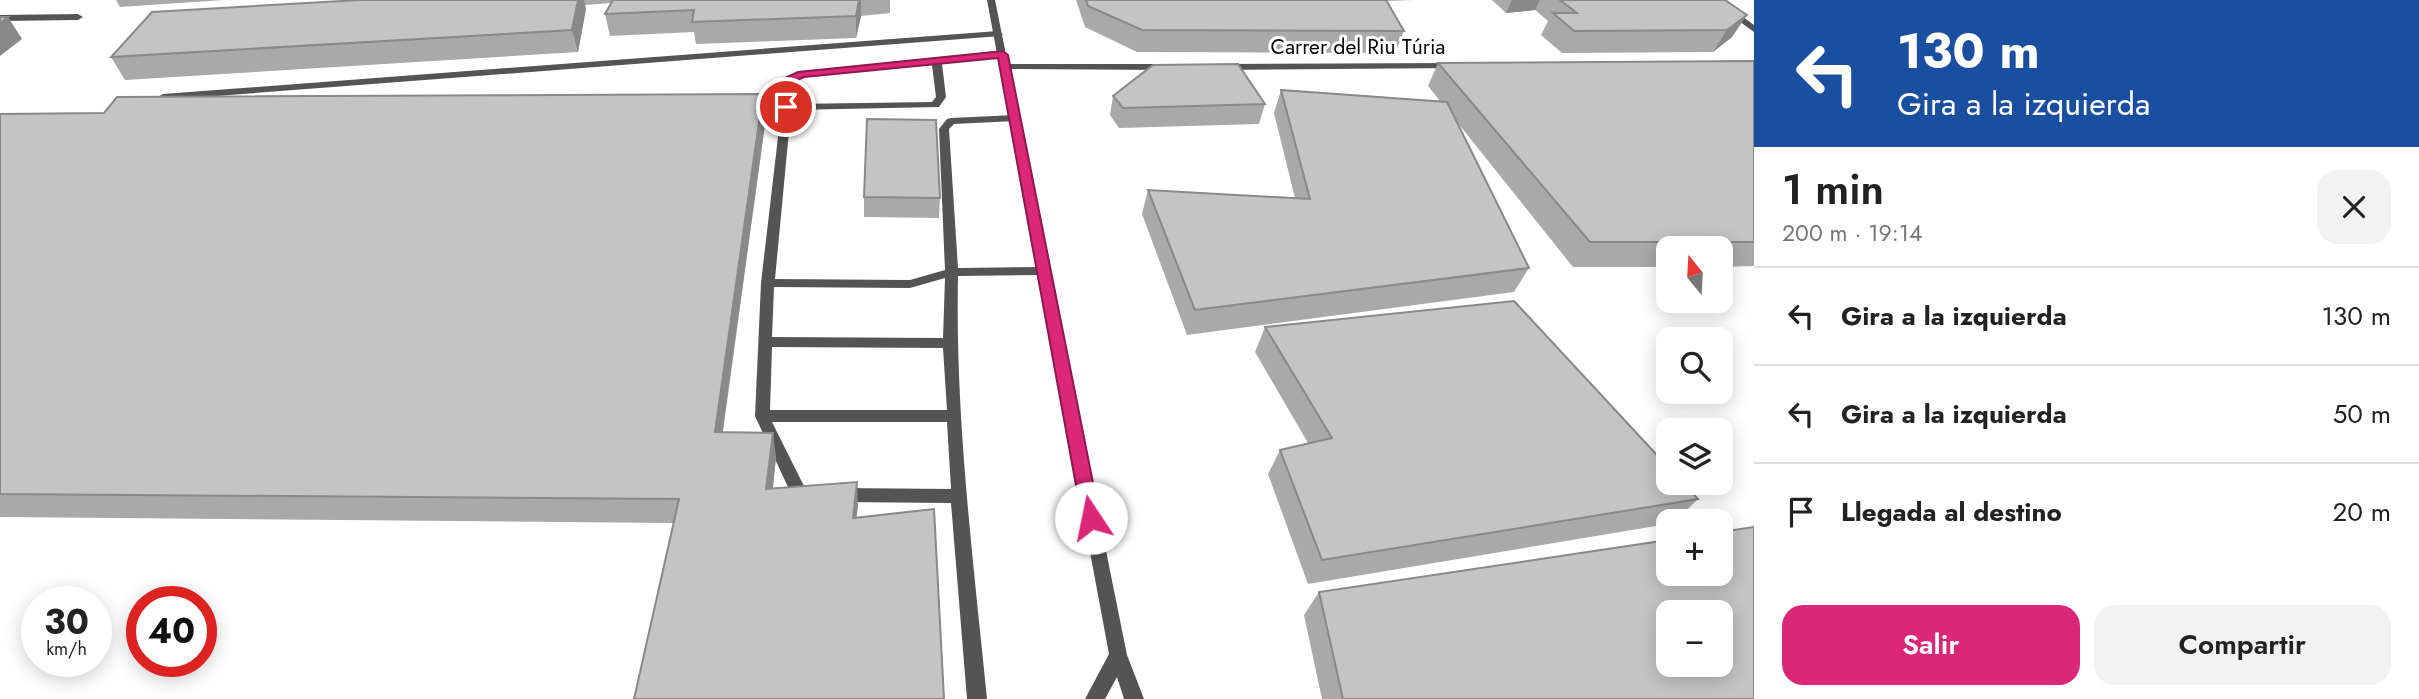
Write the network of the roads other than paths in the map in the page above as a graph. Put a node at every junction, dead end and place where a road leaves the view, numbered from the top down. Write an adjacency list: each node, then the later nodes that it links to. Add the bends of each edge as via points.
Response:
1 (991, 0): 6 (street)
2 (1714, 0): 5 (street)
3 (78, 17): 4 (street)
4 (0, 18)
5 (1754, 29)
6 (998, 34): 8 (street); 12 (street)
7 (937, 61): 8 (street); 13 (street, via 802,74 789,79); 13 (street, via 941,97 935,105)
8 (1004, 61): 11 (street); 14 (street)
9 (1213, 66): 10 (street, Carrer del Riu Túria)
10 (1462, 66)
11 (1185, 67)
12 (163, 97)
13 (786, 107): 17 (street)
14 (1014, 118): 15 (street); 16 (street, via 951,121 944,129)
15 (1044, 271): 16 (street); 23 (street)
16 (951, 272): 17 (street, via 910,284); 19 (street)
17 (768, 283): 18 (street)
18 (765, 342): 19 (street); 20 (street)
19 (950, 343): 21 (street)
20 (762, 416): 21 (street); 22 (street, via 800,495)
21 (954, 416): 22 (street)
22 (959, 496): 24 (street)
23 (1118, 655): 25 (street); 26 (street)
24 (977, 699)
25 (1096, 699)
26 (1134, 699)

